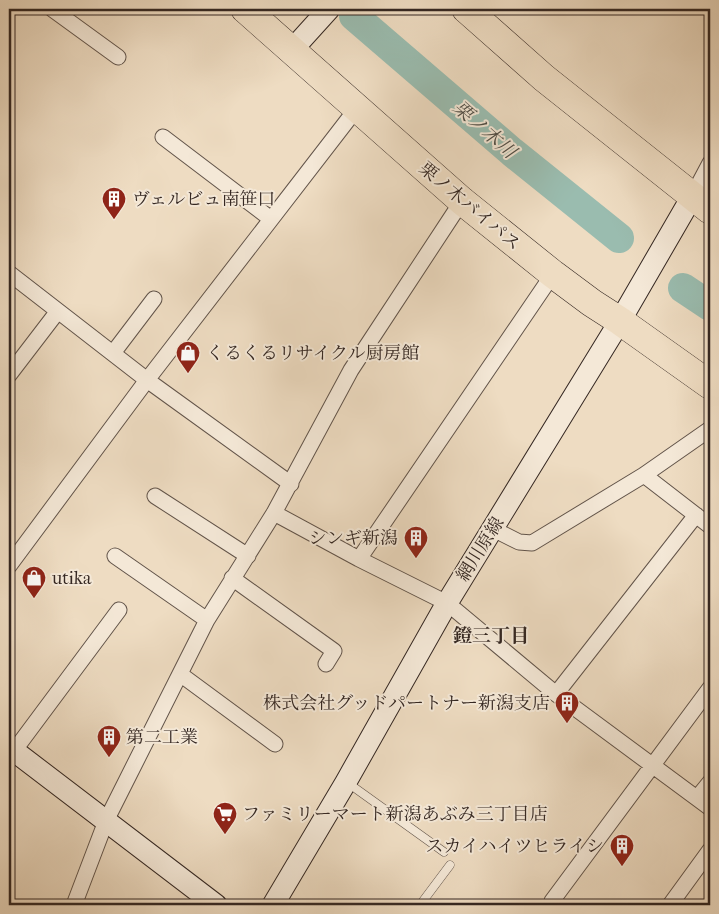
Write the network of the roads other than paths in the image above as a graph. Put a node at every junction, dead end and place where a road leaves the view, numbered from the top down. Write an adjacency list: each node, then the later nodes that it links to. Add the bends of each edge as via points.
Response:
1 (52, 9): 6 (street)
2 (246, 9): 5 (highway, 栗ノ木バイパス)
3 (329, 9): 5 (street)
4 (466, 9): 11 (highway, via 544,78)
5 (291, 51): 7 (highway, 栗ノ木バイパス)
6 (118, 58)
7 (357, 108): 10 (highway, 栗ノ木バイパス); 12 (street)
8 (163, 137): 12 (street)
9 (710, 163): 11 (street)
10 (462, 201): 14 (highway, 栗ノ木バイパス); 24 (street, via 352,370)
11 (701, 203): 17 (street, 網川原線)
12 (271, 218): 20 (street)
13 (9, 273): 16 (street)
14 (553, 274): 17 (highway, 栗ノ木バイパス); 32 (street)
15 (154, 299): 18 (street)
16 (58, 311): 18 (street); 19 (street)
17 (620, 321): 21 (highway, 栗ノ木バイパス); 29 (street, 網川原線)
18 (113, 353): 20 (street)
19 (9, 375)
20 (147, 380): 24 (street); 33 (street)
21 (710, 385)
22 (710, 429): 23 (street)
23 (644, 476): 27 (street); 29 (street, via 532,543 519,542)
24 (290, 484): 26 (street)
25 (155, 496): 31 (street)
26 (274, 513): 31 (street); 32 (street)
27 (696, 515): 28 (street); 41 (street)
28 (710, 526)
29 (492, 529): 35 (street, 網川原線)
30 (115, 556): 37 (street)
31 (248, 556): 34 (street)
32 (359, 559): 35 (street)
33 (9, 566)
34 (232, 578): 37 (street); 38 (street, via 334,650)
35 (447, 603): 41 (street); 45 (street, 網川原線)
36 (119, 610): 43 (street)
37 (207, 620): 39 (street)
38 (326, 664)
39 (180, 674): 42 (street); 49 (street)
40 (710, 688): 44 (street)
41 (556, 694): 44 (street)
42 (276, 744)
43 (12, 749): 49 (street)
44 (653, 765): 47 (street); 57 (street, via 552,901)
45 (346, 782): 51 (lane); 55 (street, 網川原線)
46 (710, 782): 47 (street)
47 (697, 798): 48 (street)
48 (710, 808)
49 (106, 821): 53 (street); 54 (street)
50 (710, 850): 58 (street)
51 (444, 852)
52 (450, 865): 56 (lane)
53 (74, 905)
54 (216, 905)
55 (273, 905)
56 (420, 905)
57 (558, 905)
58 (670, 905)

